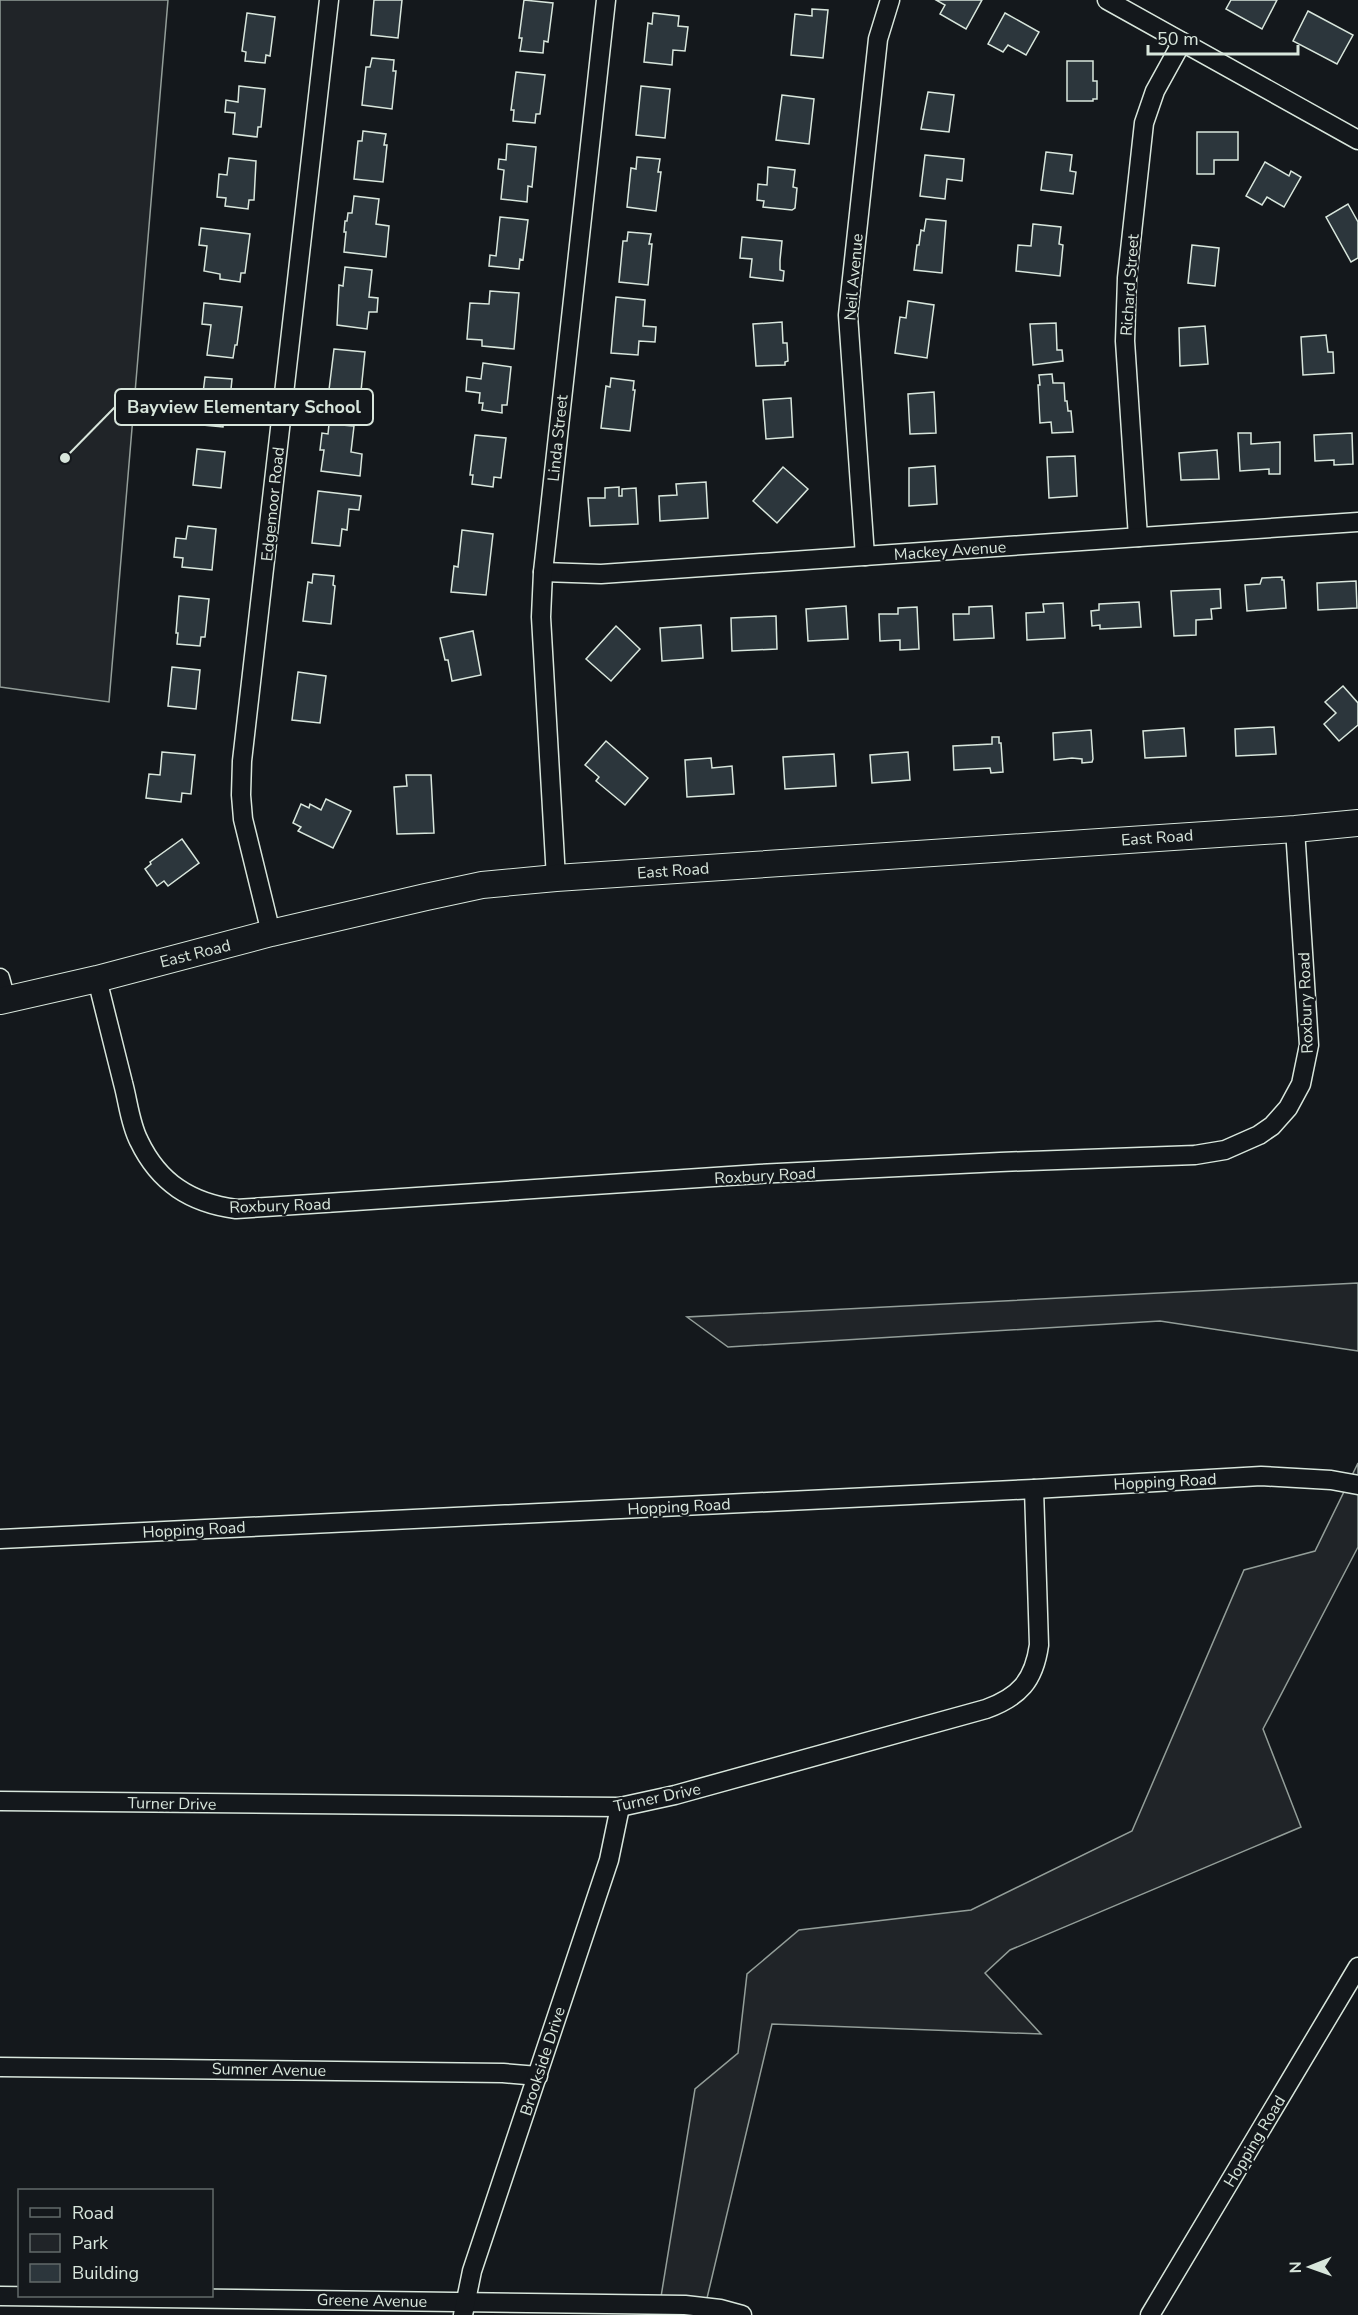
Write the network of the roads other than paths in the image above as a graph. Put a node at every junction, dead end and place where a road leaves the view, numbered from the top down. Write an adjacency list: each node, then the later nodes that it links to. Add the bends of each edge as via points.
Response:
1 (329, 0): 14 (street, Edgemoor Road, via 242,761 243,819)
2 (606, 0): 10 (street, Linda Street)
3 (890, 0): 9 (street, Neil Avenue, via 878,39 848,315)
4 (1107, 0): 5 (street)
5 (1182, 42): 6 (street); 8 (street, Richard Street, via 1155,91 1144,123 1127,278 1125,340)
6 (1358, 140)
7 (1358, 522): 8 (street, Mackey Avenue)
8 (1138, 537): 9 (street, Mackey Avenue)
9 (865, 556): 10 (street, Mackey Avenue, via 601,574)
10 (543, 572): 13 (street, Linda Street, via 541,617)
11 (1358, 823): 12 (street, East Road)
12 (1295, 829): 13 (street, East Road); 15 (street, Roxbury Road, via 1309,1045 1301,1084 1272,1126 1226,1150 1194,1155 759,1174 248,1209 213,1206 189,1196 168,1180 138,1139)
13 (556, 878): 14 (street, East Road, via 482,885)
14 (272, 933): 15 (street, East Road)
15 (97, 979): 16 (street, East Road)
16 (2, 993)
17 (1358, 1485): 18 (street, Hopping Road, via 1269,1476)
18 (1034, 1489): 19 (street, Hopping Road); 21 (street, Turner Drive, via 1039,1645 1032,1674 1012,1697 986,1709)
19 (0, 1539)
20 (0, 1801): 21 (street, Turner Drive)
21 (620, 1807): 24 (street, Brookside Drive, via 609,1860)
22 (1358, 1967): 30 (street, Hopping Road)
23 (0, 2067): 24 (street, Sumner Avenue)
24 (538, 2076): 28 (street, Brookside Drive, via 472,2271)
25 (0, 2296): 26 (street, Greene Avenue)
26 (18, 2296)
27 (39, 2297): 28 (street, Greene Avenue)
28 (464, 2308): 29 (street, Greene Avenue, via 685,2305)
29 (742, 2315)
30 (1150, 2315)

